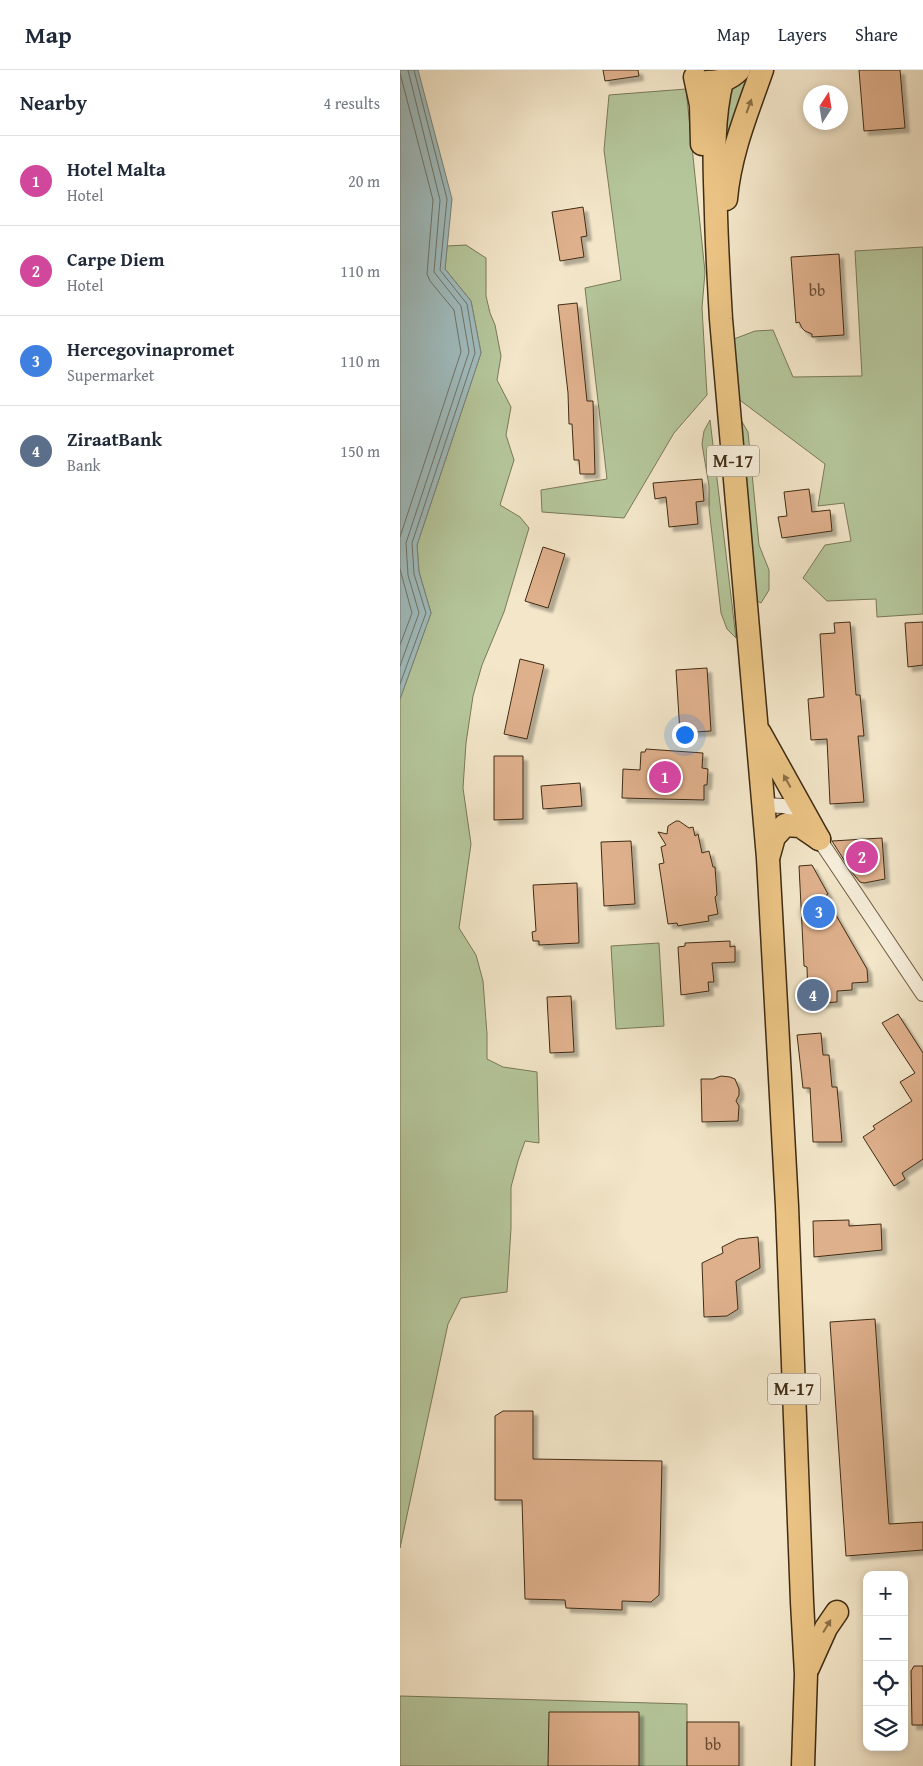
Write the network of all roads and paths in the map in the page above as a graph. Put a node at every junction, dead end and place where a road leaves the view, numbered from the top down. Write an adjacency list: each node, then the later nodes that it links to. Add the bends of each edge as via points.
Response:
1 (762, 70): 4 (main road, one-way to 1, via 731,161)
2 (691, 74): 3 (main road, M-17, via 708,82); 4 (main road, M-17, via 701,105 702,187)
3 (731, 76): 4 (main road, M-17, via 716,123)
4 (717, 259): 5 (main road, M-17)
5 (757, 726): 6 (main road, M-17); 7 (main road, one-way to 5)
6 (764, 804): 7 (street, via 791,808); 8 (main road, M-17)
7 (820, 839): 8 (main road, via 800,826 785,825 774,837); 9 (street)
8 (768, 858): 11 (main road, M-17, via 787,1206)
9 (923, 994)
10 (837, 1612): 11 (main road, one-way to 10, via 826,1628)
11 (806, 1674): 12 (main road, M-17)
12 (803, 1766)

